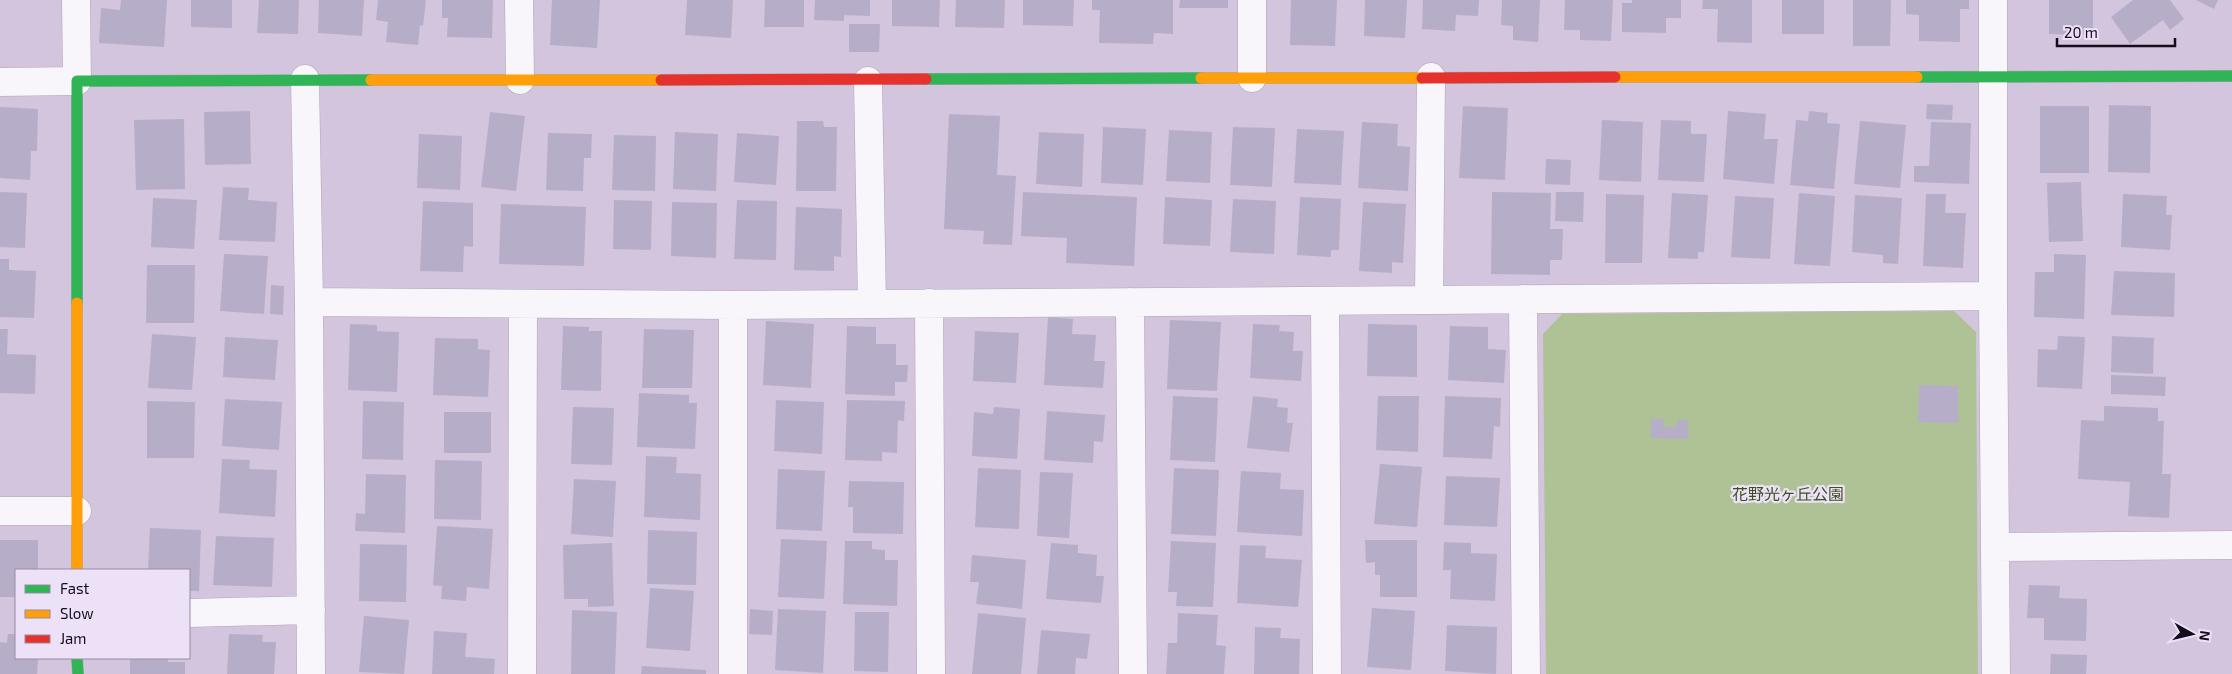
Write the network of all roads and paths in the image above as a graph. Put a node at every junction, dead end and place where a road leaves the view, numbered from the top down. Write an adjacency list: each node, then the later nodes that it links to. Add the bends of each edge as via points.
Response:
1 (76, 0): 11 (street)
2 (519, 0): 10 (street)
3 (1252, 0): 8 (street)
4 (1992, 0): 5 (street)
5 (1993, 75): 6 (street); 7 (street); 14 (street)
6 (2232, 76)
7 (1431, 77): 8 (street); 16 (street)
8 (1252, 78): 12 (street)
9 (305, 79): 10 (street); 11 (street); 18 (street)
10 (520, 80): 12 (street)
11 (77, 81): 13 (street); 25 (street)
12 (868, 81): 22 (street)
13 (0, 82)
14 (1993, 296): 15 (street); 27 (street)
15 (1523, 299): 16 (street); 39 (street)
16 (1430, 300): 17 (street)
17 (1325, 301): 19 (street); 38 (street)
18 (309, 302): 21 (street); 29 (street)
19 (1130, 302): 20 (street); 37 (street)
20 (929, 303): 22 (street); 36 (street)
21 (523, 304): 23 (street); 34 (street)
22 (872, 304): 23 (street)
23 (732, 305): 35 (street)
24 (0, 511): 25 (street)
25 (77, 511): 28 (street)
26 (2232, 545): 27 (street)
27 (1995, 547): 40 (street)
28 (77, 569)
29 (311, 610): 30 (street); 33 (street)
30 (190, 613)
31 (77, 659): 32 (street)
32 (78, 674)
33 (311, 674)
34 (522, 674)
35 (733, 674)
36 (931, 674)
37 (1133, 674)
38 (1327, 674)
39 (1526, 674)
40 (1996, 674)

